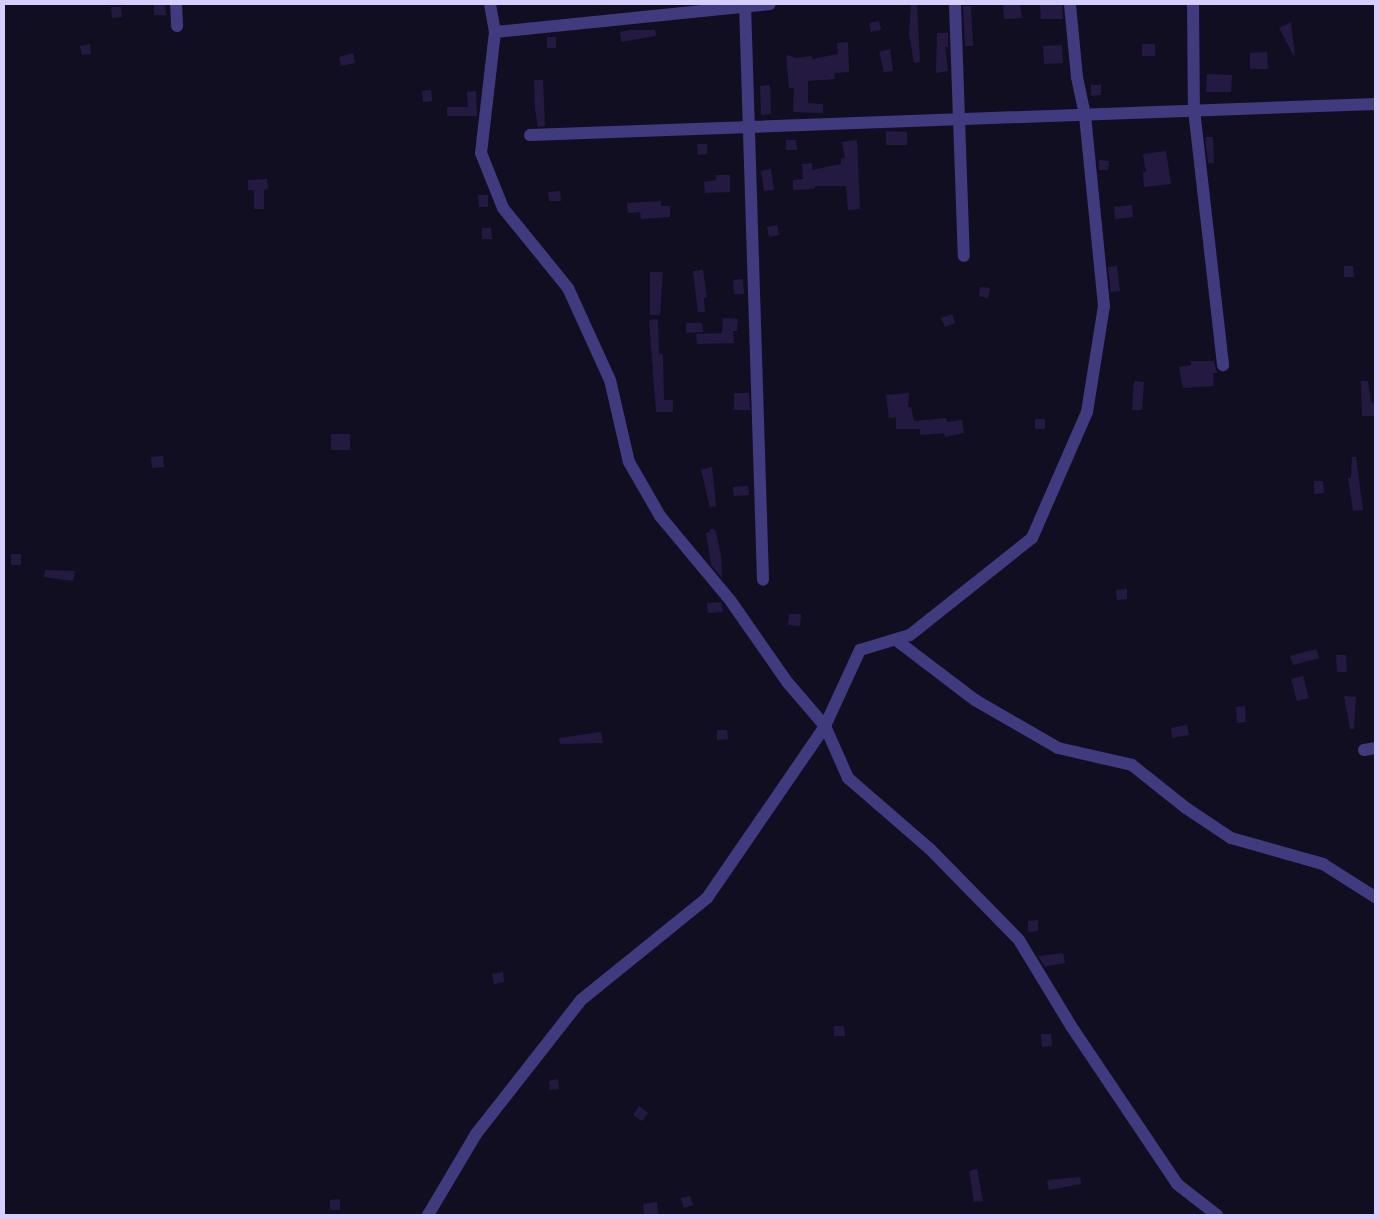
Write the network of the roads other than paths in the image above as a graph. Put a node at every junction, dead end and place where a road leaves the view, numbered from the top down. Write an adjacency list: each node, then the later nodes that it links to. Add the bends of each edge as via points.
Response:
1 (176, 4): 10 (street)
2 (490, 4): 11 (street)
3 (636, 4): 9 (street)
4 (770, 4): 8 (street)
5 (955, 4): 15 (street)
6 (1070, 4): 14 (street, via 1077,77)
7 (1192, 4): 13 (street)
8 (745, 5): 9 (street); 16 (street)
9 (637, 17): 11 (street)
10 (177, 26)
11 (495, 32): 22 (street, via 481,153 503,208 568,288 610,380 629,462 660,516 730,600 788,682)
12 (1375, 104): 13 (street)
13 (1194, 110): 14 (street); 19 (street)
14 (1085, 115): 15 (street); 21 (street, via 1104,306 1087,412 1032,538 910,635)
15 (958, 119): 16 (street); 18 (street)
16 (748, 127): 17 (street); 20 (street)
17 (530, 135)
18 (964, 256)
19 (1223, 366)
20 (763, 580)
21 (896, 640): 22 (street, via 860,650); 23 (street, via 975,700 1058,748 1132,765 1186,808 1231,838 1323,864)
22 (825, 726): 24 (street, via 707,898 581,1000 476,1134); 25 (street, via 848,778 930,849 1019,940 1071,1026 1177,1184)
23 (1375, 897)
24 (428, 1215)
25 (1216, 1215)

